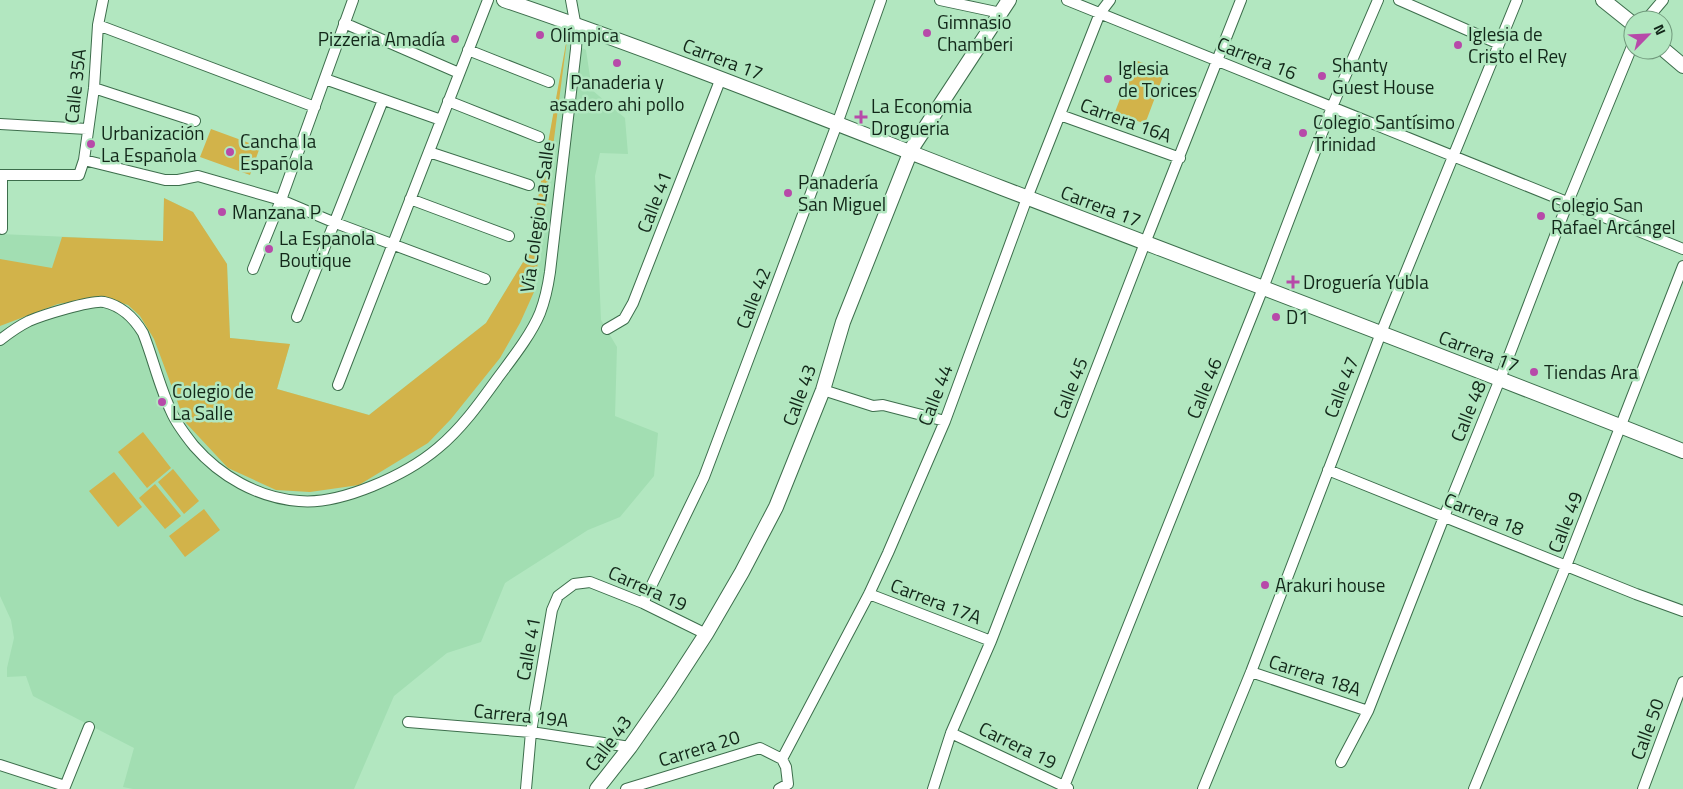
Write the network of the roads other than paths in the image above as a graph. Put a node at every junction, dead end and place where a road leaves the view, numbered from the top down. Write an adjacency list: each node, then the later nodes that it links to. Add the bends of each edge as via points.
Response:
1 (103, 0): 23 (street, Calle 35A)
2 (353, 0): 21 (street)
3 (488, 0): 25 (street)
4 (504, 0): 22 (main road, Carrera 17)
5 (571, 0): 22 (street, Vía Colegio La Salle)
6 (881, 0): 43 (street, Calle 42)
7 (940, 0): 18 (street)
8 (1009, 0): 18 (main road, Calle 43)
9 (1067, 0): 19 (street, Carrera 16)
10 (1110, 0): 19 (street, Calle 44)
11 (1242, 0): 28 (street, Calle 45)
12 (1378, 0): 38 (street, Calle 46)
13 (1398, 0): 24 (street)
14 (1517, 0): 24 (street, Calle 47)
15 (1603, 0): 20 (main road)
16 (1663, 0): 17 (street)
17 (1654, 10)
18 (1001, 12): 47 (main road, Calle 43)
19 (1100, 13): 28 (street, Carrera 16); 39 (street, Calle 44)
20 (1623, 16)
21 (344, 23): 30 (street); 32 (street)
22 (576, 24): 31 (main road, Carrera 17); 70 (street, Vía Colegio La Salle, via 576,49 550,272 540,314 511,360 461,426 437,449 394,476 365,489 299,502 248,489 217,468 194,445 171,412 143,333 136,321 114,305 92,302 30,321)
23 (98, 25): 34 (street, Calle 35A); 37 (street)
24 (1499, 44): 48 (street, Calle 47)
25 (468, 50): 30 (street); 33 (street)
26 (1673, 58): 29 (main road)
27 (1626, 60): 56 (street, Calle 48)
28 (1218, 61): 38 (street, Carrera 16); 49 (street, Calle 45)
29 (1683, 66)
30 (459, 73): 36 (street)
31 (721, 78): 43 (main road, Carrera 17); 68 (street, Calle 41, via 633,303 624,319)
32 (325, 79): 35 (street); 37 (street)
33 (549, 82)
34 (94, 88): 41 (street); 44 (street, Calle 35A)
35 (383, 100): 40 (street); 57 (street)
36 (448, 101): 40 (street); 45 (street)
37 (315, 107): 55 (street)
38 (1332, 107): 48 (street, Carrera 16); 66 (street, Calle 46)
39 (1060, 115): 49 (street, Carrera 16A); 53 (street, Calle 44)
40 (441, 120): 46 (street)
41 (195, 121)
42 (0, 124): 44 (street)
43 (837, 124): 47 (main road, Carrera 17); 82 (street, Calle 42, via 704,477)
44 (87, 129): 50 (street, Calle 35A)
45 (539, 137)
46 (429, 152): 52 (street); 54 (street)
47 (910, 153): 53 (main road, Carrera 17); 73 (main road, Calle 43, via 843,322)
48 (1453, 156): 56 (street, Carrera 16); 69 (street, Calle 47)
49 (1180, 158): 61 (street, Calle 45)
50 (84, 160): 51 (street, Calle 35A, via 79,174); 55 (street, via 164,180 198,176)
51 (1, 175): 58 (street)
52 (529, 185)
53 (1027, 198): 61 (main road, Carrera 17); 74 (street, Calle 44)
54 (410, 199): 59 (street); 60 (street)
55 (281, 200): 57 (street); 64 (street)
56 (1568, 202): 62 (street, Carrera 16); 71 (street, Calle 48)
57 (333, 222): 60 (street); 67 (street)
58 (2, 229)
59 (509, 236)
60 (393, 243): 65 (street); 72 (street)
61 (1145, 243): 66 (main road, Carrera 17); 85 (street, Calle 45)
62 (1683, 249)
63 (1683, 266): 75 (street, Calle 49)
64 (253, 269)
65 (485, 279)
66 (1263, 288): 69 (main road, Carrera 17); 99 (street, Calle 46)
67 (296, 317)
68 (607, 329)
69 (1381, 333): 71 (main road, Carrera 17); 77 (street, Calle 47)
70 (0, 340)
71 (1500, 379): 75 (main road, Carrera 17); 78 (street, Calle 48)
72 (338, 385)
73 (823, 390): 74 (street, via 873,406 883,405); 84 (main road, Calle 43, via 775,508)
74 (945, 421): 81 (street, Calle 44)
75 (1621, 426): 76 (main road, Carrera 17); 79 (street, Calle 49)
76 (1683, 451)
77 (1328, 470): 78 (street, Carrera 18); 86 (street, Calle 47)
78 (1444, 516): 79 (street, Carrera 18); 88 (street, Calle 48)
79 (1566, 566): 83 (street, Carrera 18); 105 (street, Calle 49)
80 (574, 584): 82 (street, Carrera 19, via 590,582); 91 (street, Calle 41, via 558,596 552,610)
81 (869, 594): 85 (street, Carrera 17A); 94 (street, Calle 44)
82 (643, 603): 84 (street, Carrera 19)
83 (1683, 611)
84 (706, 634): 93 (main road, Calle 43)
85 (991, 641): 92 (street, Calle 45)
86 (1251, 672): 88 (street, Carrera 18A); 104 (street, Calle 47)
87 (1683, 682): 106 (street, Calle 50)
88 (1368, 712): 95 (street, Calle 48)
89 (408, 722): 91 (street, Carrera 19A)
90 (90, 727): 97 (street)
91 (531, 732): 93 (street, Carrera 19A); 100 (street, Calle 41)
92 (951, 733): 99 (street, Carrera 19); 103 (street, Calle 45)
93 (630, 747): 101 (main road, Calle 43)
94 (782, 759): 98 (street); 102 (street, Carrera 20, via 760,748)
95 (1341, 762)
96 (0, 765): 97 (street)
97 (64, 788)
98 (788, 788)
99 (1065, 788)
100 (526, 789)
101 (597, 789)
102 (626, 789)
103 (932, 789)
104 (1204, 789)
105 (1474, 789)
106 (1644, 789)

